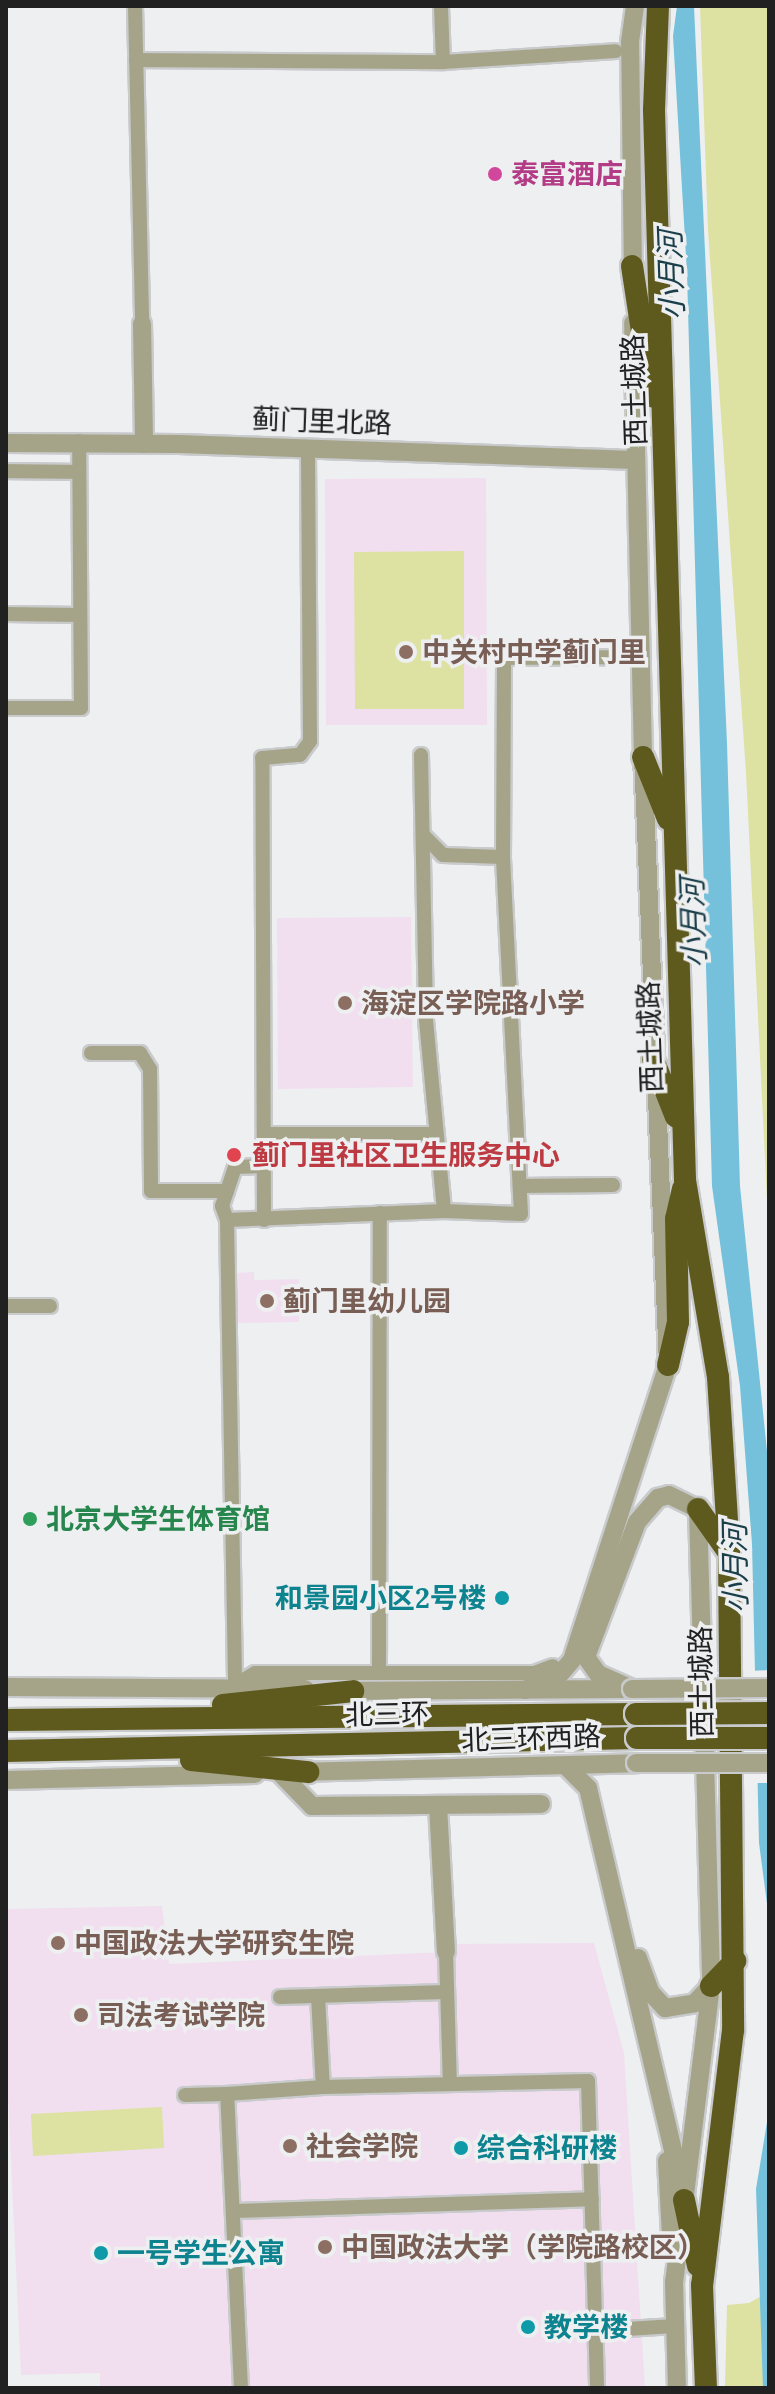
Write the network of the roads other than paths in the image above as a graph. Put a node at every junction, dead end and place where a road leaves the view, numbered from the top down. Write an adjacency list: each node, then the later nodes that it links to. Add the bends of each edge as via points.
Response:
1 (135, 6): 6 (street)
2 (441, 6): 7 (street)
3 (635, 6): 8 (street, 西土城路, via 630,42)
4 (658, 6): 17 (highway, 西土城路, via 654,110)
5 (616, 51): 7 (street)
6 (136, 60): 7 (street); 9 (street)
7 (443, 62)
8 (632, 266): 14 (street, 西土城路); 17 (highway)
9 (142, 324): 12 (street)
10 (79, 441): 16 (street)
11 (6, 443): 12 (street, 蓟门里北路)
12 (144, 444): 13 (street, 蓟门里北路)
13 (308, 449): 14 (street, 蓟门里北路); 30 (street, via 310,741 300,755 262,758)
14 (635, 460): 20 (street, 西土城路)
15 (6, 471): 16 (street)
16 (79, 472): 19 (street)
17 (667, 487): 24 (highway, 西土城路)
18 (6, 614): 19 (street)
19 (80, 615): 21 (street, via 81,708)
20 (640, 657): 23 (street, 西土城路); 26 (street, via 504,658)
21 (6, 708)
22 (421, 755): 25 (street)
23 (643, 757): 24 (highway); 28 (street, 西土城路)
24 (674, 832): 29 (highway, 西土城路)
25 (423, 835): 26 (street, via 443,855); 31 (street, via 426,1020)
26 (503, 857): 35 (street)
27 (91, 1053): 36 (street, via 140,1053 150,1069 151,1191)
28 (653, 1059): 29 (highway); 43 (street, 西土城路)
29 (683, 1133): 33 (highway, 西土城路)
30 (264, 1134): 31 (street); 32 (street)
31 (436, 1134): 37 (street)
32 (264, 1166): 36 (street, via 235,1167); 40 (street)
33 (685, 1180): 43 (highway, via 676,1219 678,1322); 45 (highway, 西土城路, via 718,1377)
34 (613, 1185): 35 (street)
35 (520, 1186): 37 (street, via 521,1214)
36 (227, 1191): 39 (street, via 222,1206)
37 (444, 1211): 38 (street)
38 (380, 1213): 40 (street); 47 (street)
39 (227, 1220): 40 (street); 48 (street)
40 (264, 1220)
41 (6, 1306): 42 (street)
42 (50, 1306)
43 (668, 1365): 52 (street, via 572,1660 560,1674)
44 (698, 1509): 45 (highway); 51 (street, via 669,1495 658,1498 637,1522 593,1635 586,1657 589,1668); 70 (street, 西土城路)
45 (729, 1552): 69 (highway, 西土城路)
46 (553, 1666): 47 (street, via 534,1673)
47 (379, 1671): 48 (street, via 255,1673)
48 (235, 1685): 49 (street, 北三环西路); 53 (street, 北三环西路)
49 (6, 1687)
50 (769, 1688): 51 (street, 北三环西路, bridge)
51 (632, 1689): 52 (street, 北三环西路)
52 (525, 1690): 53 (street, 北三环西路)
53 (353, 1691): 55 (highway)
54 (769, 1713): 55 (highway, 北三环, bridge)
55 (92, 1719): 56 (highway, 北三环)
56 (6, 1720)
57 (769, 1738): 59 (highway, 北三环, bridge)
58 (6, 1751): 59 (highway, 北三环)
59 (90, 1751): 63 (highway)
60 (769, 1763): 61 (street, 北三环西路, bridge)
61 (607, 1765): 62 (street, 北三环西路); 70 (street, via 597,1778 597,1792 643,1977 665,2008 695,2003)
62 (566, 1766): 63 (street, 北三环西路); 76 (street, via 588,1788)
63 (308, 1772): 64 (street, 北三环西路)
64 (280, 1773): 65 (street, 北三环西路); 67 (street, via 312,1806)
65 (6, 1780)
66 (541, 1804): 67 (street)
67 (438, 1805): 68 (street)
68 (446, 1952): 71 (street)
69 (735, 1961): 70 (highway); 83 (highway, 西土城路, via 733,2030)
70 (711, 1986): 80 (street, 西土城路)
71 (447, 1992): 72 (street); 74 (street)
72 (318, 1996): 73 (street); 75 (street)
73 (280, 1997)
74 (450, 2083): 75 (street); 79 (street, via 588,2081)
75 (323, 2087): 77 (street)
76 (663, 2090): 80 (street); 82 (street)
77 (227, 2094): 78 (street); 81 (street)
78 (185, 2095)
79 (592, 2199): 81 (street); 85 (street)
80 (684, 2200): 82 (street, 西土城路); 83 (highway)
81 (235, 2211): 86 (street)
82 (674, 2282): 84 (street, 西土城路)
83 (702, 2285): 89 (highway)
84 (675, 2326): 85 (street); 88 (street, 西土城路)
85 (595, 2331): 87 (street)
86 (241, 2388)
87 (597, 2388)
88 (677, 2388)
89 (706, 2388)

